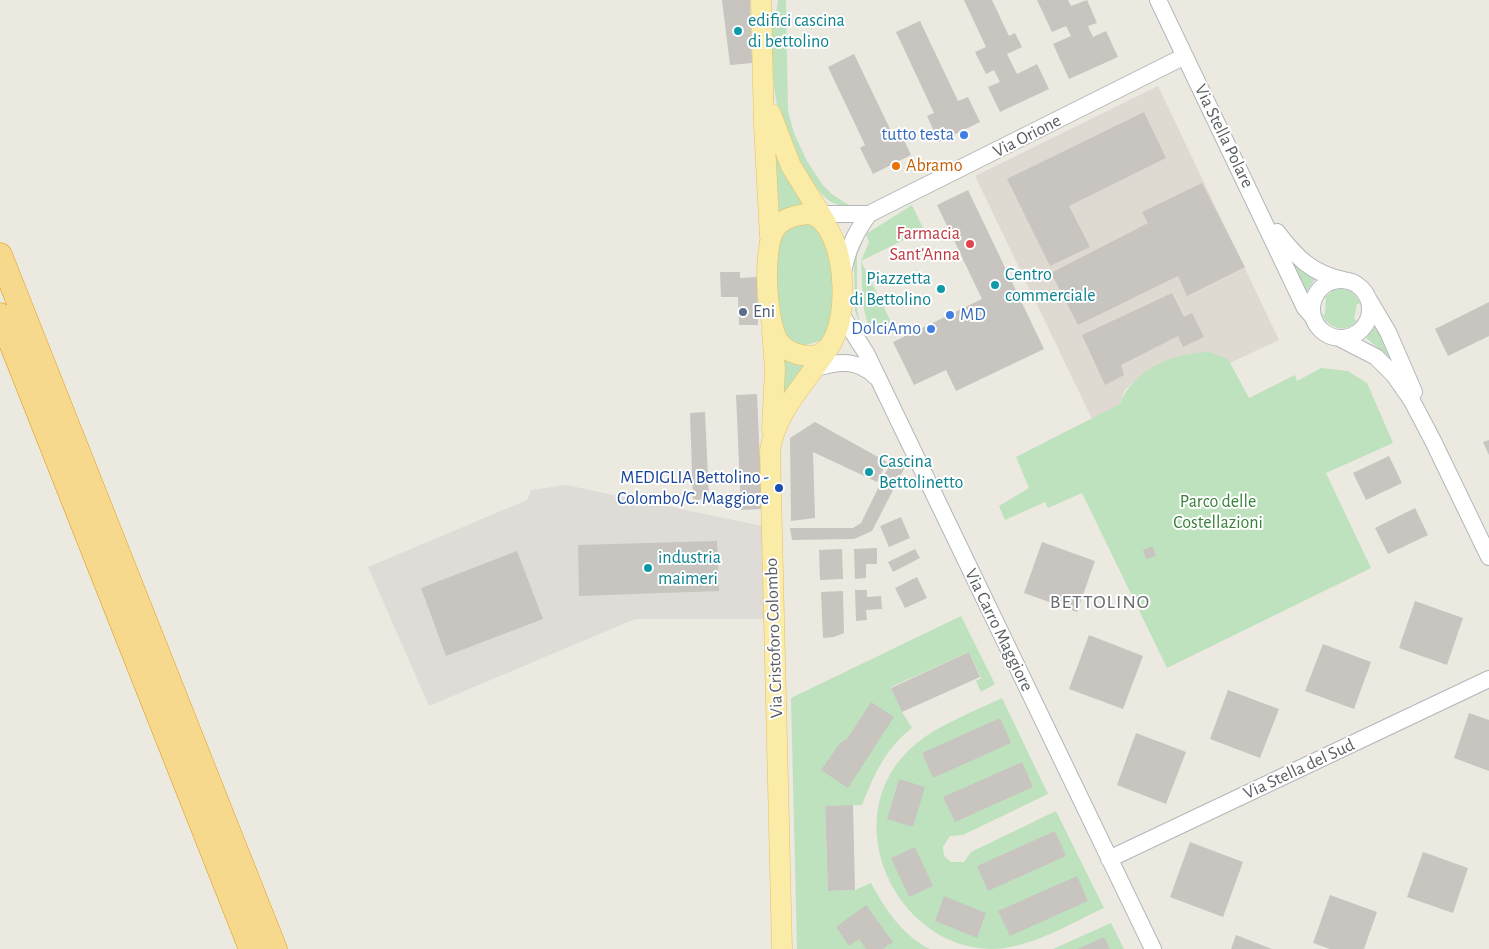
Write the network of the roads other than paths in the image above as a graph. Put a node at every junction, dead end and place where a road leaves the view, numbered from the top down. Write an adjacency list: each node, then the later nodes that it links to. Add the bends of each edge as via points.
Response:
1 (762, 0): 4 (main road)
2 (1158, 0): 3 (street, Via Stella Polare)
3 (1185, 56): 5 (street, Via Orione); 6 (street, Via Stella Polare)
4 (765, 96): 7 (main road, via 784,152); 8 (main road)
5 (870, 214): 7 (street); 10 (street, via 849,248)
6 (1262, 215): 11 (street, Via Stella Polare, via 1303,264); 15 (street, Via Stella Polare)
7 (820, 219): 8 (main road, via 794,216 780,223); 10 (main road, Via Cristoforo Colombo)
8 (770, 237): 16 (main road, via 768,272)
9 (0, 255): 23 (highway)
10 (842, 279): 13 (main road, Via Cristoforo Colombo)
11 (1349, 281): 12 (street); 15 (street, via 1334,281 1321,289 1313,302)
12 (1369, 300): 17 (street, via 1371,309 1365,327); 21 (street, via 1400,357)
13 (841, 314): 18 (main road, Via Cristoforo Colombo); 19 (street, Via Carro Maggiore)
14 (0, 315): 24 (highway)
15 (1313, 317): 17 (street, via 1325,334)
16 (772, 328): 18 (main road, via 785,348 801,356); 20 (main road, via 775,370)
17 (1341, 339): 21 (street, via 1385,364 1412,402)
18 (824, 358): 19 (street, via 864,366); 20 (main road, Via Cristoforo Colombo, via 786,410)
19 (880, 382): 26 (street, Via Carro Maggiore)
20 (772, 439): 31 (main road, Via Cristoforo Colombo, via 770,516)
21 (1433, 441): 22 (street)
22 (1489, 557)
23 (120, 560): 29 (highway); 30 (highway, via 185,693 249,859)
24 (108, 590): 27 (highway); 28 (highway)
25 (1489, 679): 26 (street, Via Stella del Sud)
26 (1109, 858): 32 (street, Via Carro Maggiore)
27 (238, 949)
28 (251, 949)
29 (275, 949)
30 (290, 949)
31 (782, 949)
32 (1153, 949)

